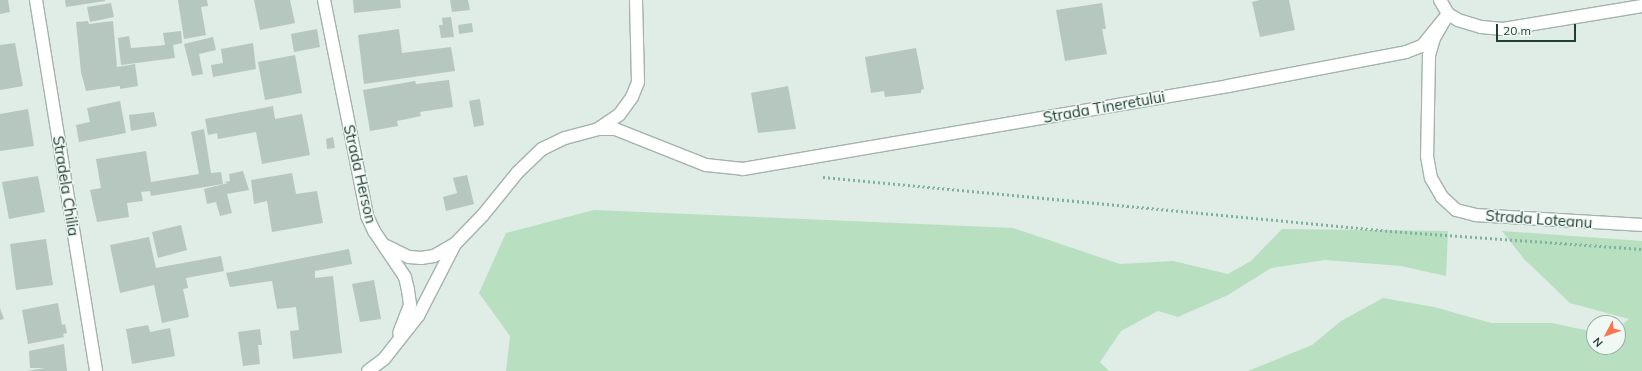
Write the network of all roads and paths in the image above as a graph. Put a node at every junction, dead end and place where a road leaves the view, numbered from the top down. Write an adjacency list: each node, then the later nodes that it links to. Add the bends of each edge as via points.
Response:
1 (36, 0): 14 (street, Stradela Chilia)
2 (324, 0): 10 (street, Strada Herson, via 367,216)
3 (636, 0): 7 (street, via 638,82 632,97 619,115)
4 (1440, 0): 6 (street)
5 (1642, 6): 6 (street, via 1503,29 1481,27)
6 (1448, 14): 7 (street, Strada Tineretului, via 1422,46 1406,52 1228,86 743,169 706,165 661,149 629,133 615,129); 9 (street, Strada Loteanu, via 1434,38 1429,56 1427,156 1431,178 1442,197 1456,210 1476,215)
7 (598, 129): 11 (street, via 565,138 542,149 518,172)
8 (822, 176): 12 (path, via 1390,231)
9 (1642, 225)
10 (384, 244): 11 (street, via 396,252 421,258 434,256); 13 (street, Strada Herson, via 405,277 410,305 401,330)
11 (455, 244): 13 (street, via 418,316)
12 (1642, 249)
13 (384, 359): 15 (street)
14 (96, 371)
15 (368, 371)

